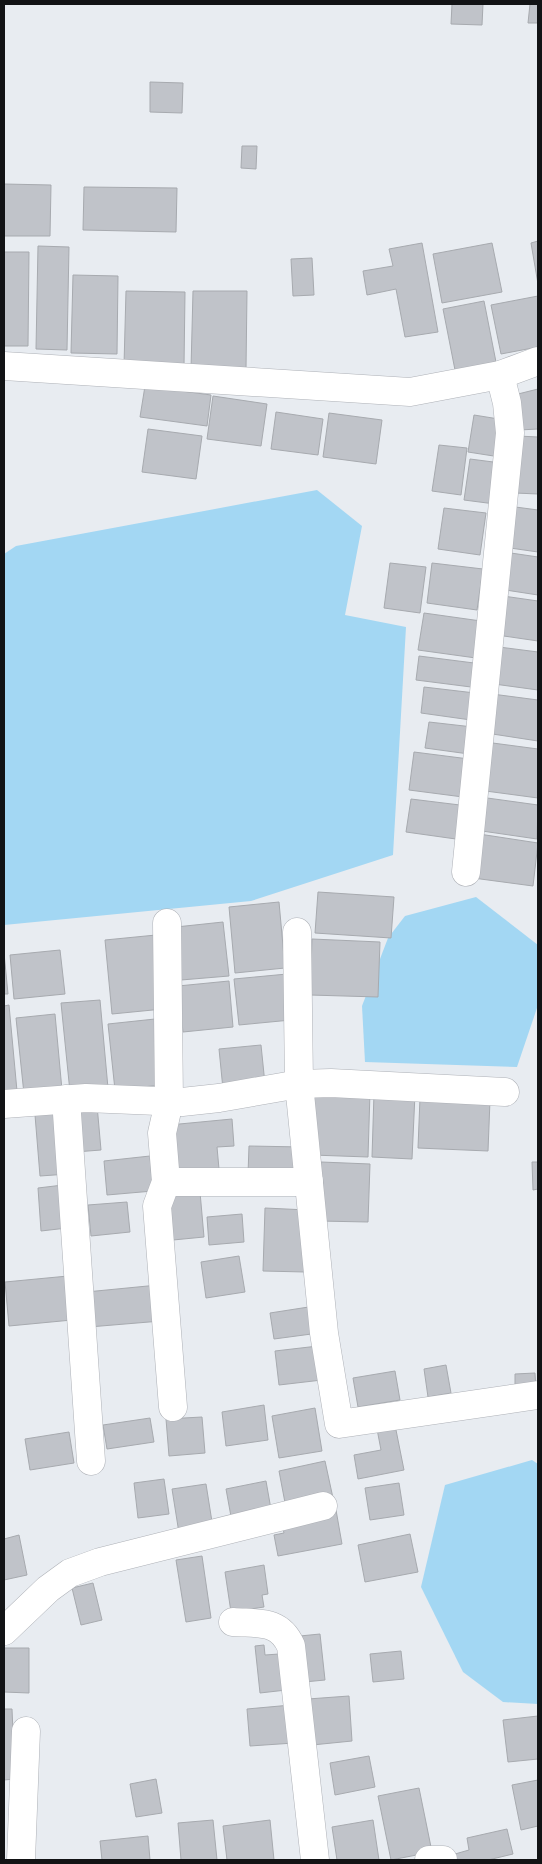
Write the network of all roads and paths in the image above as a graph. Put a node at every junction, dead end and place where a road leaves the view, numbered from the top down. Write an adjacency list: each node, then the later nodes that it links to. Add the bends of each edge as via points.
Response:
1 (538, 361): 3 (street)
2 (4, 366): 3 (street, via 410,392)
3 (500, 375): 4 (street, via 510,434)
4 (466, 872)
5 (167, 923): 10 (street)
6 (297, 932): 7 (street)
7 (299, 1084): 8 (street); 10 (street, via 219,1098); 13 (street)
8 (505, 1092)
9 (66, 1099): 10 (street); 11 (street); 16 (street)
10 (169, 1102): 12 (street, via 162,1133)
11 (4, 1104)
12 (166, 1182): 13 (street); 15 (street, via 157,1206)
13 (309, 1182): 14 (street, via 324,1333 339,1424)
14 (538, 1395)
15 (173, 1407)
16 (91, 1461)
17 (323, 1506): 19 (street, via 100,1562 70,1573 48,1588)
18 (233, 1622): 22 (street, via 276,1626 286,1634 291,1646)
19 (4, 1631)
20 (26, 1731): 21 (street)
21 (21, 1860)
22 (314, 1860)
23 (429, 1860): 24 (street)
24 (442, 1860)

